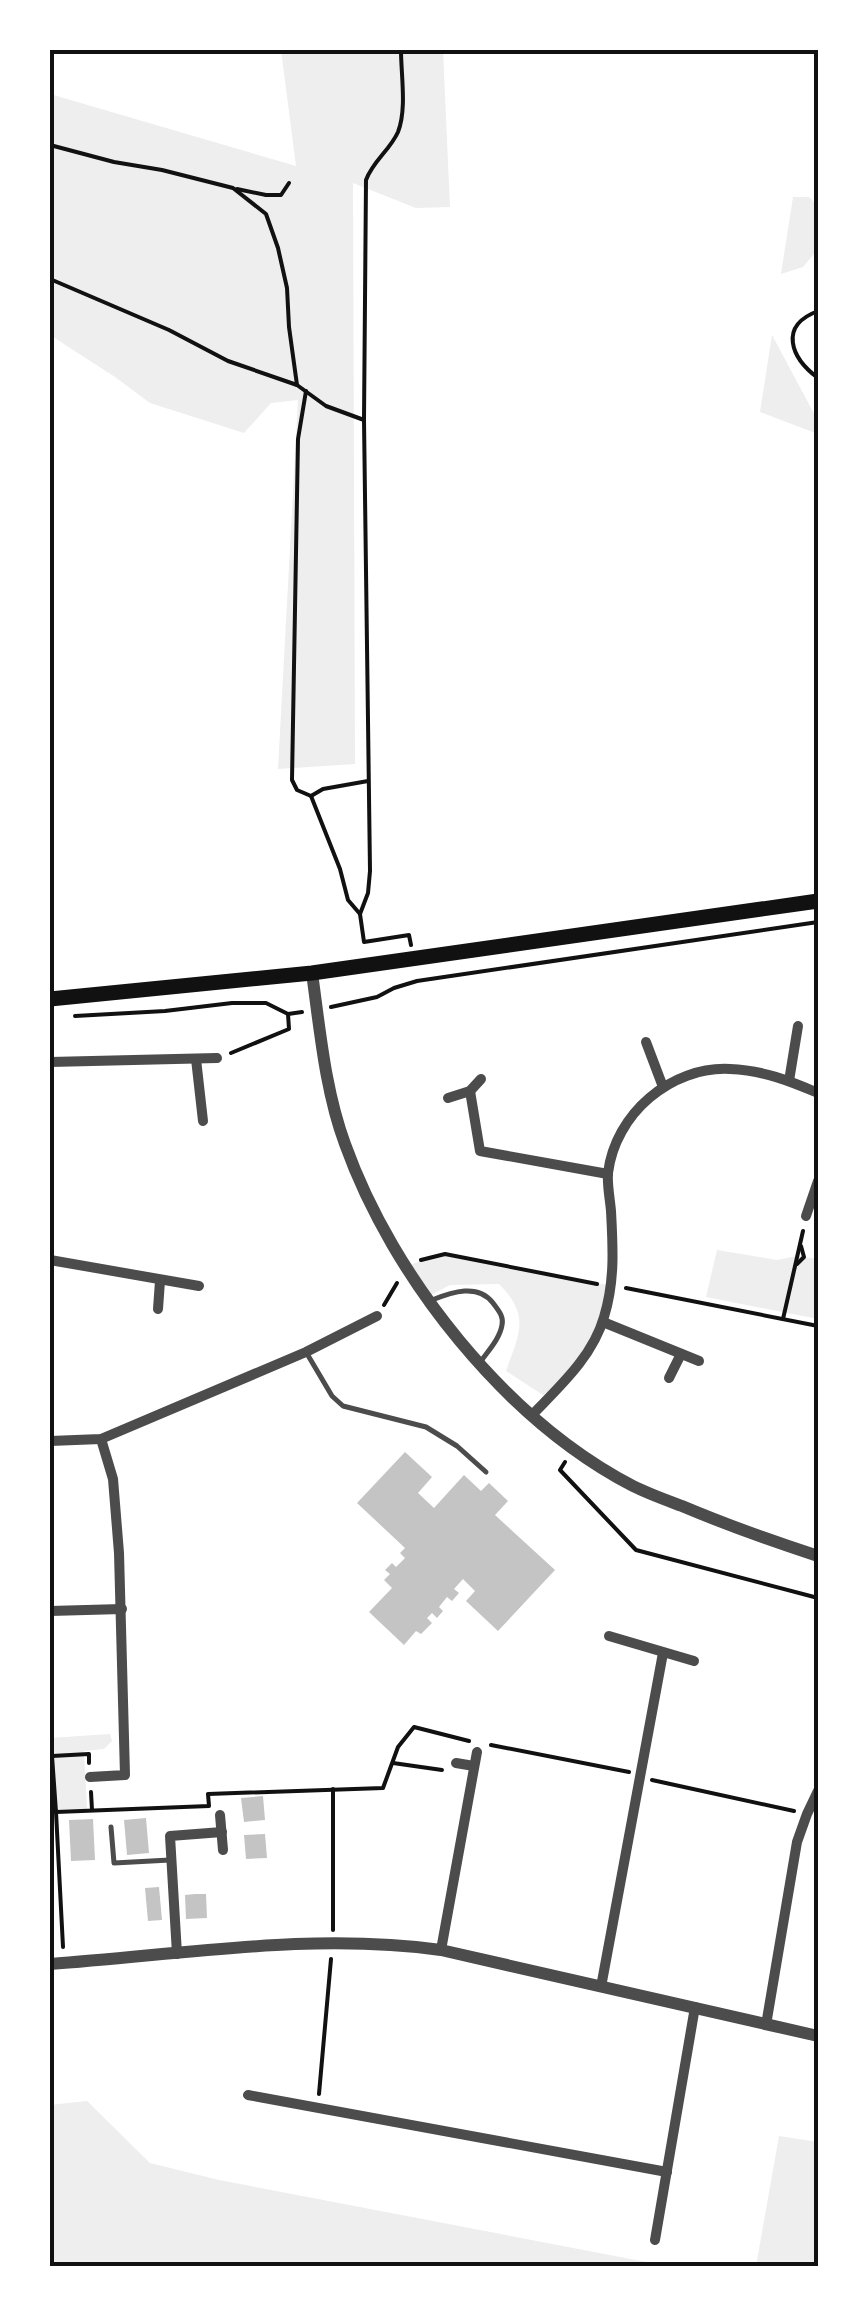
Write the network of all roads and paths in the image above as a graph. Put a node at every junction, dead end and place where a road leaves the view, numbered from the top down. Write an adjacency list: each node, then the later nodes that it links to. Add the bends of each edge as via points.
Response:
1 (401, 50): 10 (path, via 402,119 366,180)
2 (50, 145): 4 (path)
3 (289, 183): 4 (path, via 281,195)
4 (233, 188): 8 (path, via 266,214 278,248)
5 (50, 280): 8 (path)
6 (818, 311): 7 (path, via 796,324 792,340 796,359)
7 (818, 378)
8 (297, 385): 9 (path)
9 (306, 392): 10 (path); 12 (path, via 298,438 292,780)
10 (364, 420): 11 (path)
11 (369, 780): 12 (path); 14 (path, via 370,871)
12 (311, 796): 14 (path, via 348,900)
13 (818, 901): 17 (main road)
14 (360, 914): 16 (path)
15 (818, 922): 19 (path, via 417,981)
16 (364, 942)
17 (312, 973): 18 (main road); 19 (street)
18 (50, 999)
19 (317, 1010): 20 (path); 38 (street, via 344,1142)
20 (288, 1014): 21 (path, via 266,1003 232,1003); 24 (path, via 289,1029)
21 (71, 1016)
22 (798, 1026): 28 (street)
23 (646, 1042): 29 (street)
24 (217, 1058): 25 (street)
25 (196, 1059): 26 (street); 33 (street)
26 (50, 1062)
27 (481, 1079): 30 (street)
28 (789, 1081): 29 (street, via 728,1068); 31 (street)
29 (663, 1087): 34 (street, via 636,1110)
30 (470, 1092): 32 (street); 34 (street, via 480,1151)
31 (818, 1093)
32 (448, 1098)
33 (203, 1122)
34 (608, 1174): 45 (street, via 613,1286)
35 (818, 1181): 36 (street)
36 (806, 1216): 44 (path)
37 (50, 1260): 39 (street)
38 (406, 1267): 41 (street); 43 (path)
39 (160, 1280): 40 (street); 42 (street)
40 (198, 1286)
41 (429, 1301): 49 (street); 49 (lane, via 463,1292 487,1296 502,1327)
42 (158, 1309)
43 (377, 1316): 46 (street)
44 (783, 1319)
45 (603, 1322): 47 (street); 51 (street, via 585,1356)
46 (306, 1352): 52 (street); 55 (lane, via 343,1406 426,1426)
47 (681, 1354): 48 (street); 50 (street)
48 (698, 1361)
49 (479, 1364): 51 (street)
50 (668, 1378)
51 (533, 1414): 54 (street)
52 (101, 1439): 53 (street); 58 (street, via 113,1479)
53 (50, 1441)
54 (574, 1450): 56 (street, via 634,1487); 57 (path, via 560,1470 636,1550)
55 (486, 1472)
56 (818, 1556)
57 (818, 1598)
58 (122, 1608): 59 (street); 68 (street, via 126,1775)
59 (50, 1611)
60 (608, 1636): 61 (street)
61 (663, 1653): 62 (street); 82 (street)
62 (694, 1661)
63 (478, 1747): 65 (path, via 414,1727); 67 (street)
64 (50, 1756): 71 (path)
65 (392, 1763): 66 (path, via 444,1770); 69 (path, via 383,1788)
66 (456, 1763): 67 (street)
67 (474, 1766): 78 (street)
68 (90, 1777)
69 (333, 1789): 71 (path, via 208,1794 209,1806); 77 (path)
70 (818, 1791): 84 (street, via 798,1842)
71 (56, 1812): 80 (path)
72 (220, 1815): 74 (street)
73 (111, 1827): 76 (lane, via 114,1863)
74 (222, 1832): 75 (street); 76 (street, via 170,1836)
75 (223, 1850)
76 (172, 1860): 79 (street)
77 (333, 1920)
78 (441, 1950): 79 (street, via 358,1942); 82 (street)
79 (177, 1954): 80 (street)
80 (57, 1963)
81 (331, 1972): 87 (path)
82 (601, 1987): 83 (street)
83 (695, 2007): 84 (street); 88 (street)
84 (766, 2024): 85 (street)
85 (818, 2036)
86 (248, 2095): 87 (street)
87 (317, 2109): 88 (street)
88 (667, 2172): 89 (street)
89 (655, 2240)

